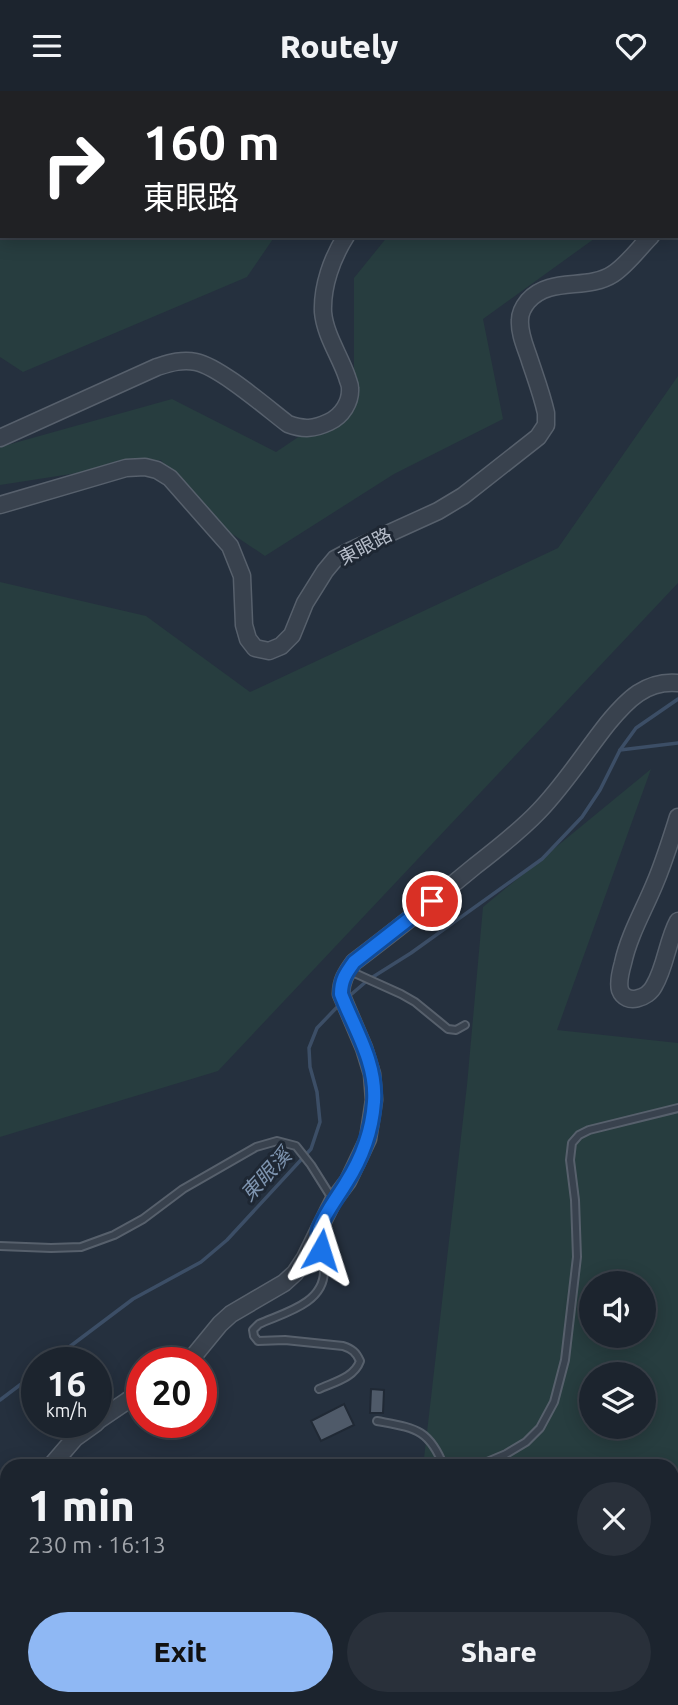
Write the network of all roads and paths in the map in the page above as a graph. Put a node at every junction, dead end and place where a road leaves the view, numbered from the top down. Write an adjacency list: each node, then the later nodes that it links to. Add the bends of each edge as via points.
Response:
1 (345, 238): 3 (street, via 324,290 327,332 350,388 347,405 335,419 302,429 288,424 210,366 179,361)
2 (649, 238): 4 (street, 東眼路, via 614,274 541,290 522,307 521,334 546,413 546,425 538,437 463,496 335,559 305,603 292,635 269,651 256,648 248,639 242,576 230,546 170,478 157,470 126,468)
3 (0, 438)
4 (0, 505)
5 (678, 683): 8 (street, via 649,686 631,698 540,810)
6 (678, 817): 7 (street, via 623,962 619,984 626,997 634,1000 653,989)
7 (678, 921)
8 (348, 970): 9 (lane, via 408,998 448,1029); 11 (street, via 341,994 364,1048 374,1100 368,1139)
9 (465, 1025)
10 (678, 1108): 20 (lane, via 589,1130 572,1143 577,1257 565,1360 554,1402 540,1428 526,1442)
11 (334, 1201): 12 (street); 13 (lane, via 296,1146 277,1141 256,1147 183,1189 114,1235 81,1247)
12 (317, 1232): 14 (street, via 305,1258 284,1283 231,1314); 15 (lane, via 324,1273 318,1291 304,1305 253,1330 258,1341 351,1349 360,1361 357,1369)
13 (0, 1246)
14 (201, 1347)
15 (319, 1389)
16 (377, 1421): 19 (lane, via 423,1433)
17 (75, 1438): 18 (street)
18 (57, 1459)
19 (441, 1459)
20 (494, 1459)

